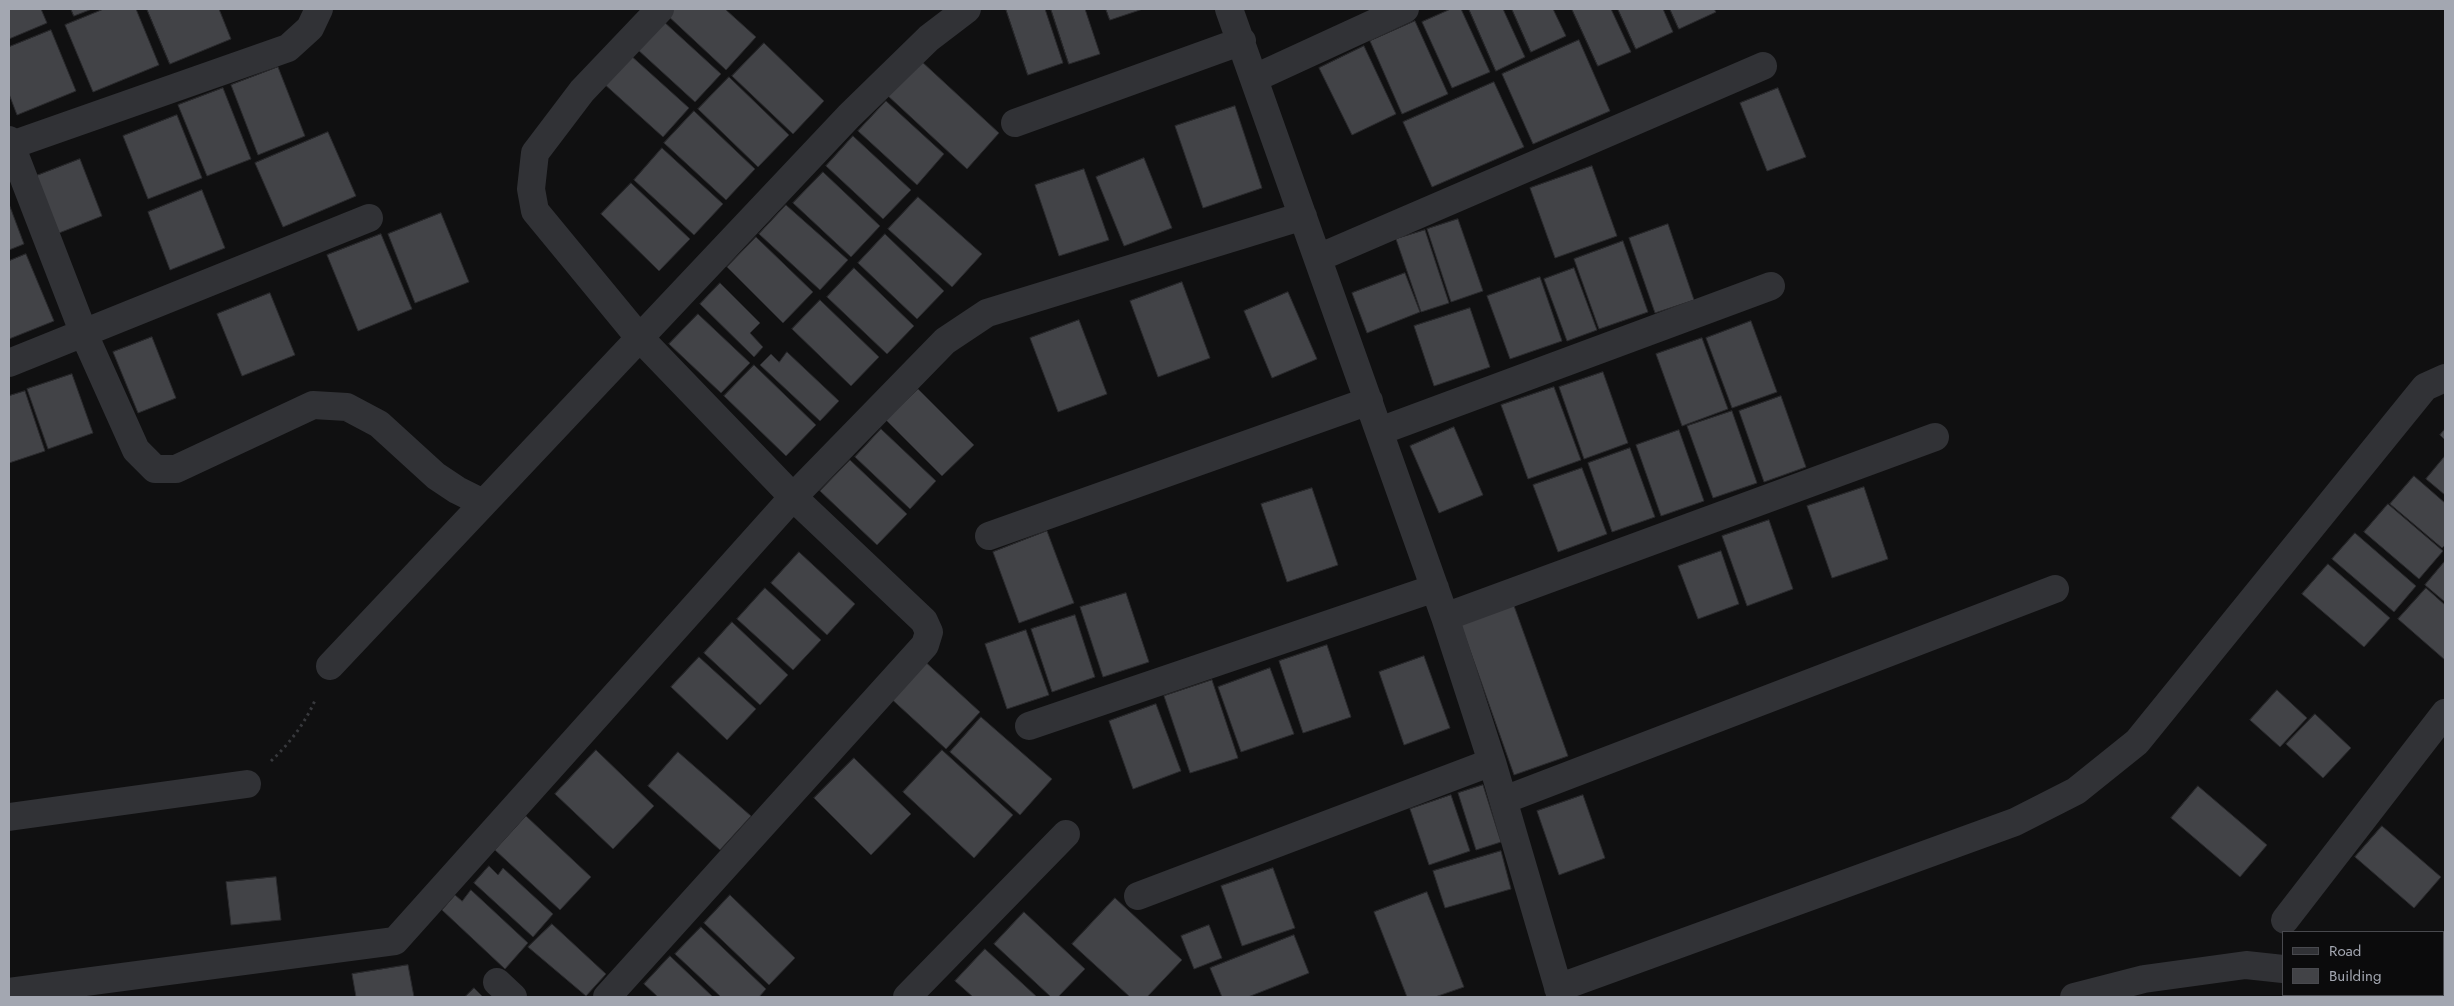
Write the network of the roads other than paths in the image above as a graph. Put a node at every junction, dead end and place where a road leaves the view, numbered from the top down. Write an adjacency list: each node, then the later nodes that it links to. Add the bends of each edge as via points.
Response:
1 (319, 9): 10 (street, via 310,28 288,48)
2 (660, 9): 16 (street, via 582,91 535,153 531,189 535,211)
3 (967, 9): 16 (street, via 929,38 849,116)
4 (1229, 9): 6 (street)
5 (1405, 9): 8 (street)
6 (1242, 41): 8 (street); 9 (street)
7 (1763, 66): 13 (street)
8 (1255, 78): 11 (street)
9 (1015, 123)
10 (10, 144): 15 (street)
11 (1303, 216): 13 (street); 22 (street, via 987,313 945,341)
12 (369, 218): 15 (street)
13 (1318, 258): 19 (street)
14 (1771, 286): 20 (street)
15 (84, 334): 17 (street); 23 (street, via 136,450 155,468 176,469 313,405 347,407 379,424 436,476)
16 (638, 336): 22 (street); 23 (street)
17 (9, 363)
18 (2445, 378): 40 (street, via 2425,387 2137,742 2076,791 2015,822)
19 (1369, 401): 20 (street); 24 (street)
20 (1380, 431): 25 (street)
21 (1936, 437): 27 (street)
22 (793, 497): 39 (street, via 395,941); 41 (street, via 924,620 930,632 925,645)
23 (483, 503): 28 (street)
24 (989, 536)
25 (1435, 588): 27 (street); 30 (street)
26 (2055, 589): 33 (street)
27 (1445, 618): 31 (street)
28 (330, 666)
29 (2445, 713): 37 (street)
30 (1029, 726)
31 (1492, 762): 33 (street); 36 (street)
32 (247, 784): 34 (street)
33 (1504, 800): 40 (street)
34 (9, 817)
35 (1066, 834): 42 (street)
36 (1138, 896)
37 (2284, 920)
38 (2282, 969): 43 (street, via 2237,966 2144,979)
39 (9, 992)
40 (1560, 993)
41 (607, 997)
42 (907, 997)
43 (2074, 997)

